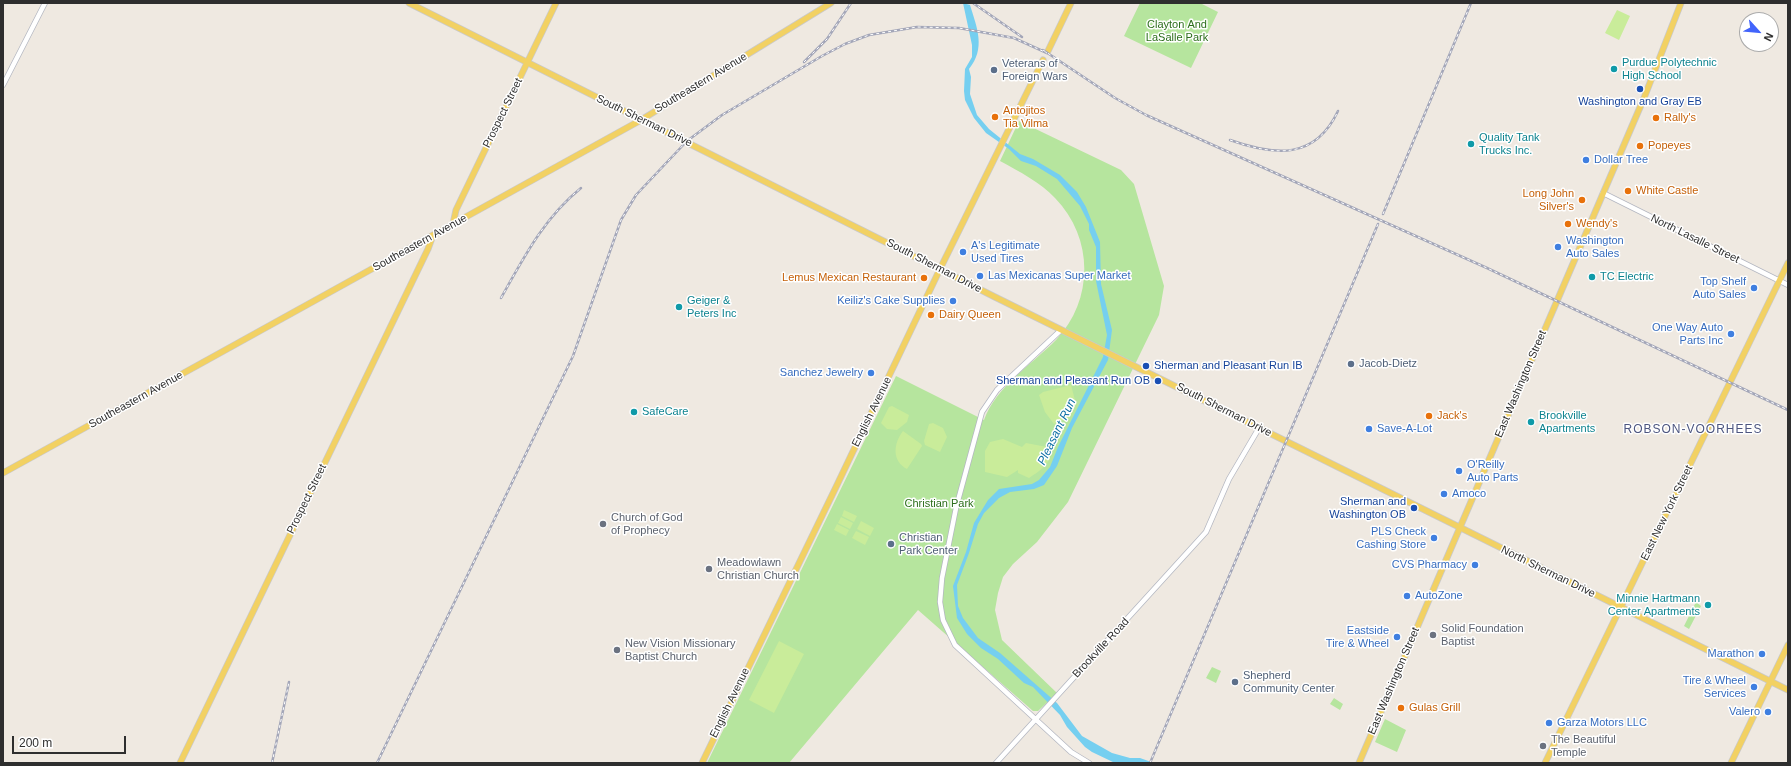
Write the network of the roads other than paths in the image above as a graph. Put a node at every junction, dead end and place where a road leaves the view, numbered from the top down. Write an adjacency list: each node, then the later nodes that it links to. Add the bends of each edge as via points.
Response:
1 (46, 3): 10 (street)
2 (409, 3): 9 (main road, South Sherman Drive)
3 (556, 3): 9 (main road, Prospect Street)
4 (831, 3): 11 (main road, Southeastern Avenue)
5 (1071, 3): 7 (main road)
6 (1681, 3): 12 (main road, East Washington Street)
7 (1048, 51)
8 (1043, 60): 16 (main road, English Avenue)
9 (526, 63): 11 (main road, South Sherman Drive); 13 (main road, Prospect Street, via 456,210)
10 (3, 85)
11 (641, 120): 13 (main road, Southeastern Avenue); 16 (main road, South Sherman Drive)
12 (1603, 194): 17 (street, North Lasalle Street); 22 (main road, East Washington Street)
13 (453, 224): 14 (main road, Southeastern Avenue)
14 (433, 236): 21 (main road, Southeastern Avenue); 28 (main road, Prospect Street)
15 (1788, 263): 17 (main road, East New York Street)
16 (940, 269): 19 (main road, South Sherman Drive); 29 (main road, English Avenue)
17 (1780, 281): 18 (street, North Lasalle Street); 23 (main road, East New York Street)
18 (1788, 285)
19 (1061, 330): 20 (main road, South Sherman Drive); 27 (street, via 997,390 982,412 956,508 940,591 943,620 955,645)
20 (1259, 428): 22 (main road, South Sherman Drive); 27 (street, Brookville Road, via 1229,479 1206,532)
21 (3, 473)
22 (1460, 527): 23 (main road, North Sherman Drive); 32 (main road, East Washington Street)
23 (1622, 608): 25 (main road, North Sherman Drive); 33 (main road, East New York Street)
24 (1788, 645): 25 (main road)
25 (1770, 681): 26 (main road, North Sherman Drive); 34 (main road)
26 (1788, 690)
27 (1036, 720): 30 (street, Brookville Road); 31 (street, via 1071,752)
28 (180, 763)
29 (702, 763)
30 (996, 763)
31 (1089, 763)
32 (1359, 763)
33 (1545, 763)
34 (1731, 763)

